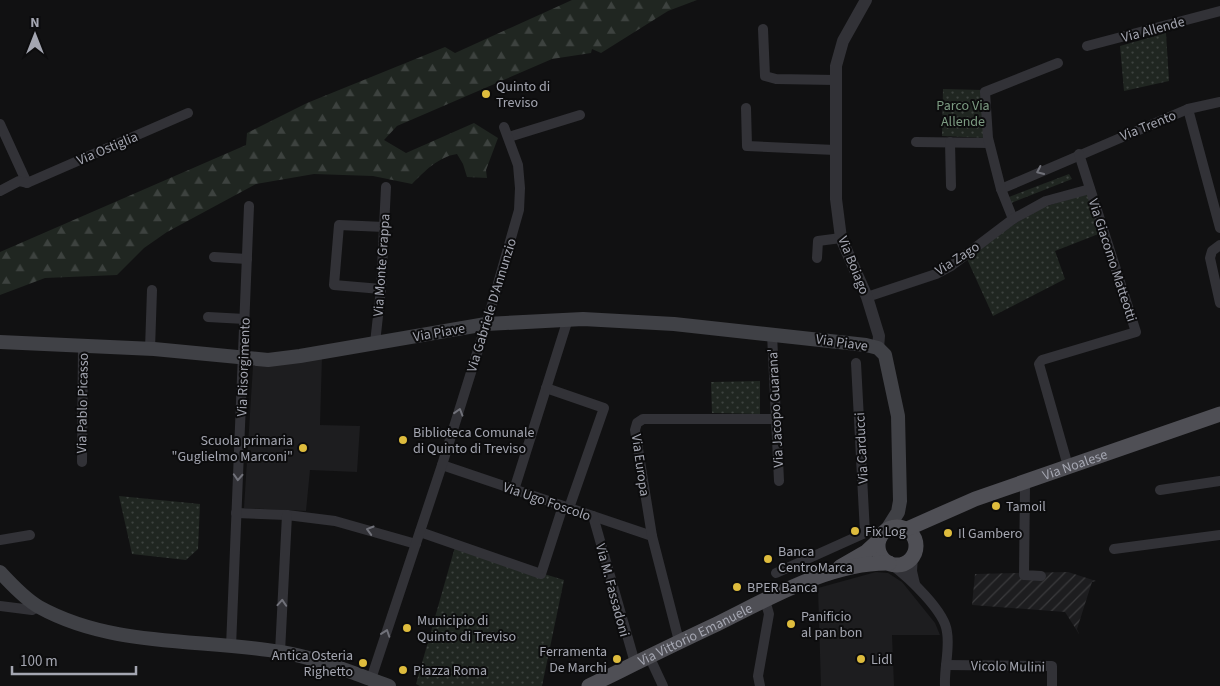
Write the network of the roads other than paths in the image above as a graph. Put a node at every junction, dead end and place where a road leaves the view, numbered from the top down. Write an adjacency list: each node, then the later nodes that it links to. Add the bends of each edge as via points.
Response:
1 (866, 0): 6 (street, Via Boiago, via 843,41)
2 (1220, 11): 4 (street, Via Allende)
3 (764, 28): 6 (street, via 765,76)
4 (1087, 46)
5 (1058, 63): 15 (street, via 985,92)
6 (835, 80): 16 (street, Via Boiago)
7 (1220, 102): 9 (street, Via Trento)
8 (746, 108): 16 (street, via 747,146)
9 (1188, 109): 17 (street, Via Trento); 27 (street)
10 (188, 113): 18 (street, Via Ostiglia)
11 (580, 114): 40 (street, Via Gabriele D'Annunzio, via 506,132 518,165 519,210)
12 (0, 124): 18 (street)
13 (916, 142): 14 (street)
14 (950, 142): 15 (street); 19 (street)
15 (989, 142): 21 (street)
16 (835, 150): 28 (street, Via Boiago)
17 (1079, 154): 21 (street, Via Trento, one-way to 21); 22 (street)
18 (27, 183): 23 (street, Via Ostiglia, via 19,181)
19 (951, 186)
20 (386, 187): 26 (street, Via Monte Grappa)
21 (1001, 189): 25 (street)
22 (1090, 189): 25 (street, Via Zago, via 1046,201); 54 (street, Via Giacomo Matteotti, via 1136,332 1042,360 1039,364)
23 (0, 191)
24 (249, 206): 32 (street, Via Risorgimento)
25 (1014, 219): 35 (street, Via Zago, via 944,270)
26 (384, 228): 33 (street, Via Monte Grappa); 33 (street, via 339,225 334,285)
27 (1220, 228)
28 (841, 238): 31 (street, via 818,241); 35 (street, Via Boiago)
29 (1220, 245): 36 (street, via 1212,250 1210,258)
30 (214, 257): 32 (street)
31 (817, 258)
32 (247, 259): 38 (street, Via Risorgimento)
33 (381, 289): 43 (street, Via Monte Grappa)
34 (152, 290): 46 (street)
35 (867, 297): 45 (street, Via Boiago, via 880,336)
36 (1220, 303)
37 (208, 316): 38 (street)
38 (245, 319): 47 (street, Via Risorgimento)
39 (568, 319): 40 (main road, Via Piave); 41 (main road, Via Piave, via 624,320); 49 (street)
40 (486, 324): 43 (main road, Via Piave); 53 (street, Via Gabriele D'Annunzio, one-way to 40)
41 (772, 334): 45 (main road, Via Piave); 51 (street, Via Jacopo Guarana')
42 (0, 342): 44 (main road, Via Piave)
43 (376, 343): 47 (main road, Via Piave, via 268,360)
44 (83, 345): 46 (main road, Via Piave); 52 (street, Via Pablo Picasso)
45 (878, 348): 64 (main road, Via Boiago, via 888,364 898,416)
46 (150, 349): 47 (main road, Via Piave)
47 (244, 358): 61 (street, Via Risorgimento, one-way to 61)
48 (856, 363): 71 (street, Via Carducci)
49 (546, 388): 58 (street); 60 (street, via 604,408)
50 (1220, 414): 54 (main road, Via Noalese)
51 (774, 419): 56 (street, Via Jacopo Guarana'); 70 (street, Via Europa, via 643,419 637,423 635,430)
52 (82, 462)
53 (442, 465): 58 (street, Via Ugo Foscolo); 67 (street, Via Gabriele D'Annunzio)
54 (1068, 466): 57 (main road, Via Noalese)
55 (1220, 481): 59 (street)
56 (779, 482)
57 (1023, 482): 65 (main road, Via Noalese); 80 (street, via 1024,575)
58 (514, 490): 60 (street, Via Ugo Foscolo)
59 (1160, 490)
60 (566, 507): 63 (street, Via Ugo Foscolo); 67 (street, via 541,574)
61 (236, 513): 62 (street); 86 (street, Via Risorgimento)
62 (287, 516): 73 (street, one-way to 62, via 335,521); 87 (street, one-way to 62)
63 (593, 516): 70 (street, Via Ugo Foscolo); 89 (street, Via M. Fassadoni)
64 (905, 519): 65 (main road); 66 (main road, via 898,526); 66 (main road, Via Boiago, via 898,512); 75 (main road, via 914,537)
65 (926, 520): 75 (main road)
66 (888, 528): 71 (main road, Via Vittorio Emanuele, via 880,536)
67 (420, 532): 73 (street, Via Gabriele D'Annunzio)
68 (30, 535): 72 (street)
69 (1220, 535): 74 (street)
70 (652, 536): 85 (street, Via Europa)
71 (871, 537): 76 (main road, via 879,554); 78 (street); 79 (main road, Via Vittorio Emanuele, via 866,552)
72 (0, 540)
73 (416, 544): 91 (street, Via Gabriele D'Annunzio, one-way to 73)
74 (1114, 548)
75 (915, 550): 76 (main road, Via Vittorio Emanuele, via 902,564); 81 (street, via 912,571)
76 (890, 564): 79 (main road, Via Vittorio Emanuele); 81 (street)
77 (0, 572): 84 (main road)
78 (776, 573)
79 (828, 574): 82 (main road, Via Vittorio Emanuele)
80 (1041, 576)
81 (915, 585): 90 (street, via 946,624)
82 (765, 600): 85 (main road, Via Vittorio Emanuele); 95 (street, via 769,614 758,676)
83 (0, 606): 84 (street, via 32,610)
84 (38, 607): 86 (main road, via 68,621 115,633)
85 (679, 641): 88 (main road, Via Vittorio Emanuele)
86 (231, 647): 87 (main road)
87 (280, 652): 91 (main road)
88 (649, 656): 89 (main road, Via Vittorio Emanuele); 94 (street)
89 (635, 663): 93 (main road, Via Vittorio Emanuele)
90 (946, 665): 96 (street); 97 (street, Vicolo Mulini, via 1052,666)
91 (371, 679): 92 (main road)
92 (389, 686)
93 (589, 686)
94 (662, 686)
95 (760, 686)
96 (945, 686)
97 (1052, 686)

